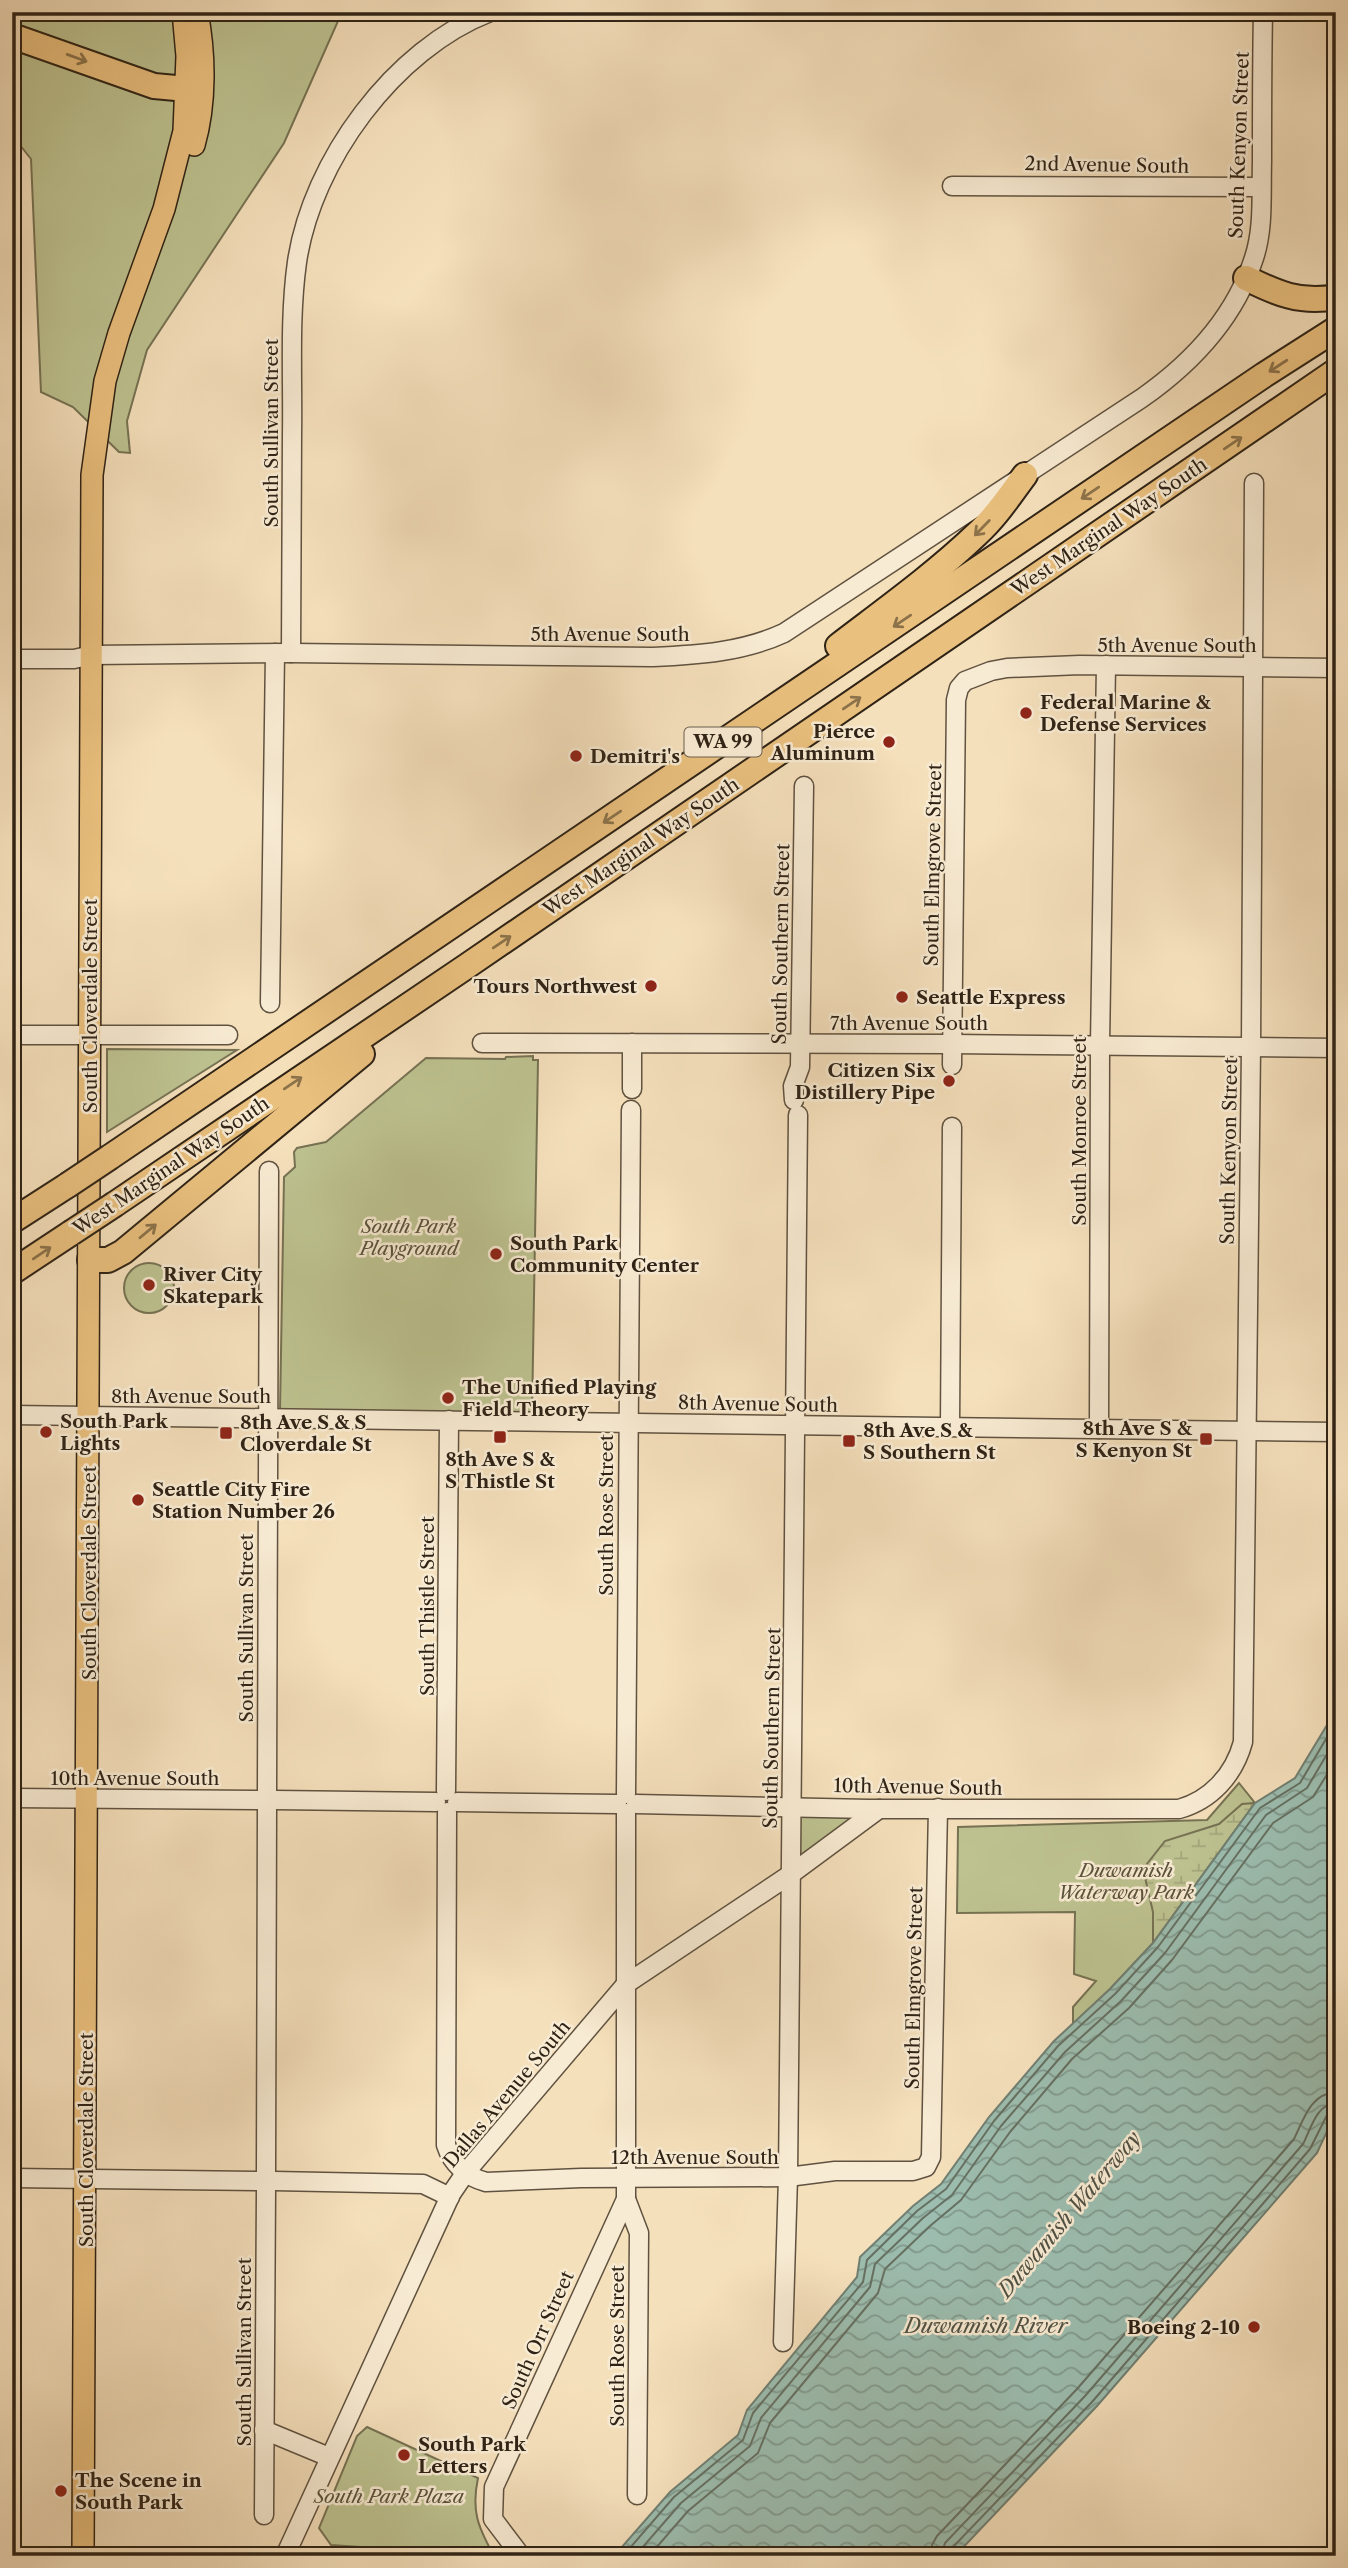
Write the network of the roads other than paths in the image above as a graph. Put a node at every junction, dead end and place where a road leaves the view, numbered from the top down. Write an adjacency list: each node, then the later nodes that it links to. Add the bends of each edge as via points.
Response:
1 (183, 12): 6 (main road, South Cloverdale Street)
2 (197, 12): 11 (main road, South Cloverdale Street, via 203,70 197,136 150,278)
3 (490, 12): 16 (street, South Sullivan Street, via 434,45 375,99 341,143 309,215 293,296)
4 (1263, 12): 8 (street, South Kenyon Street)
5 (12, 36): 6 (highway, one-way to 6, via 154,86)
6 (187, 89): 11 (main road, South Cloverdale Street, via 178,161)
7 (952, 187): 8 (street, 2nd Avenue South)
8 (1261, 187): 9 (street, South Kenyon Street, via 1259,240)
9 (1246, 278): 10 (highway, via 1298,299); 14 (street, 5th Avenue South, via 1212,335 1172,376)
10 (1336, 298)
11 (131, 301): 17 (main road, South Cloverdale Street, via 105,381 95,447)
12 (1336, 329): 24 (highway, West Marginal Way South / WA 99, one-way to 24)
13 (1336, 372): 25 (highway, West Marginal Way South / WA 99, one-way to 13)
14 (1025, 475): 16 (street, 5th Avenue South, via 805,620 753,646 653,657); 24 (highway, one-way to 24, via 978,533 931,574)
15 (1254, 483): 20 (street, South Kenyon Street)
16 (283, 653): 17 (street, 5th Avenue South); 26 (street, South Sullivan Street)
17 (92, 655): 18 (street, 5th Avenue South); 28 (main road, South Cloverdale Street)
18 (12, 659)
19 (1106, 665): 20 (street, 5th Avenue South); 22 (street, 5th Avenue South, via 1007,668); 34 (street, South Monroe Street)
20 (1252, 666): 21 (street, 5th Avenue South); 35 (street, South Kenyon Street)
21 (1336, 667)
22 (977, 675): 33 (street, South Elmgrove Street, via 959,688 956,700)
23 (804, 786): 32 (street, South Southern Street)
24 (651, 791): 42 (highway, West Marginal Way South / WA 99, one-way to 42, bridge)
25 (467, 966): 43 (highway, one-way to 25, via 108,1260 123,1252); 44 (highway, West Marginal Way South / WA 99, one-way to 25, bridge)
26 (270, 1003)
27 (12, 1035): 28 (street)
28 (90, 1035): 29 (street); 43 (main road, South Cloverdale Street)
29 (228, 1035)
30 (482, 1043): 31 (street, 7th Avenue South)
31 (632, 1043): 32 (street, 7th Avenue South); 38 (street)
32 (800, 1044): 33 (street, 7th Avenue South); 50 (street, South Southern Street, via 800,1066 793,1086)
33 (952, 1044): 34 (street, 7th Avenue South); 37 (street, South Elmgrove Street)
34 (1100, 1045): 35 (street, 7th Avenue South); 52 (street, South Monroe Street)
35 (1251, 1048): 36 (street, 7th Avenue South); 53 (street, South Kenyon Street)
36 (1336, 1048)
37 (952, 1065)
38 (632, 1089)
39 (631, 1110): 49 (street, South Rose Street)
40 (952, 1127): 51 (street)
41 (269, 1171): 47 (street, South Sullivan Street)
42 (12, 1221)
43 (90, 1260): 46 (main road, South Cloverdale Street)
44 (12, 1272)
45 (12, 1415): 46 (street, 8th Avenue South)
46 (89, 1416): 47 (street, 8th Avenue South); 56 (main road, South Cloverdale Street)
47 (267, 1418): 48 (street, 8th Avenue South); 57 (street, South Sullivan Street)
48 (449, 1420): 49 (street, 8th Avenue South); 58 (street, South Thistle Street)
49 (628, 1423): 50 (street, 8th Avenue South); 59 (street, South Rose Street)
50 (796, 1426): 51 (street, 8th Avenue South); 61 (street, South Southern Street)
51 (950, 1427): 52 (street, 8th Avenue South)
52 (1098, 1429): 53 (street, 8th Avenue South)
53 (1247, 1430): 54 (street, 8th Avenue South); 60 (street, South Kenyon Street, via 1243,1742 1232,1769)
54 (1336, 1433)
55 (12, 1798): 56 (street, 10th Avenue South)
56 (88, 1799): 57 (street, 10th Avenue South); 70 (main road, South Cloverdale Street)
57 (267, 1800): 58 (street, 10th Avenue South); 72 (street, South Sullivan Street)
58 (446, 1802): 59 (street, 10th Avenue South); 67 (street, South Thistle Street, via 446,2145 454,2163)
59 (626, 1804): 61 (street, 10th Avenue South); 65 (street, South Rose Street)
60 (1198, 1804): 63 (street, 10th Avenue South, via 1170,1809)
61 (792, 1805): 62 (street, 10th Avenue South); 64 (street, South Southern Street)
62 (879, 1808): 63 (street, 10th Avenue South); 64 (street, Dallas Avenue South)
63 (938, 1808): 66 (street, South Elmgrove Street, via 931,2157)
64 (791, 1874): 65 (street, Dallas Avenue South); 69 (street, South Southern Street)
65 (626, 1984): 67 (street, Dallas Avenue South); 71 (street, South Rose Street)
66 (926, 2167): 69 (street, 12th Avenue South)
67 (466, 2172): 71 (street, 12th Avenue South, via 486,2182); 73 (street, Dallas Avenue South)
68 (12, 2178): 70 (street)
69 (788, 2178): 71 (street, 12th Avenue South); 75 (street, South Southern Street)
70 (86, 2179): 72 (street); 80 (main road, South Cloverdale Street)
71 (626, 2179): 74 (street, South Orr Street)
72 (265, 2180): 73 (street, via 423,2184); 76 (street, South Sullivan Street)
73 (450, 2197): 77 (street, Dallas Avenue South)
74 (626, 2199): 78 (street, South Rose Street, via 639,2233); 82 (street, South Orr Street, via 494,2487 493,2519)
75 (783, 2342)
76 (264, 2430): 77 (street); 79 (street, South Sullivan Street)
77 (329, 2457): 81 (street, Dallas Avenue South)
78 (637, 2495)
79 (264, 2515)
80 (83, 2556)
81 (285, 2556)
82 (521, 2556)

